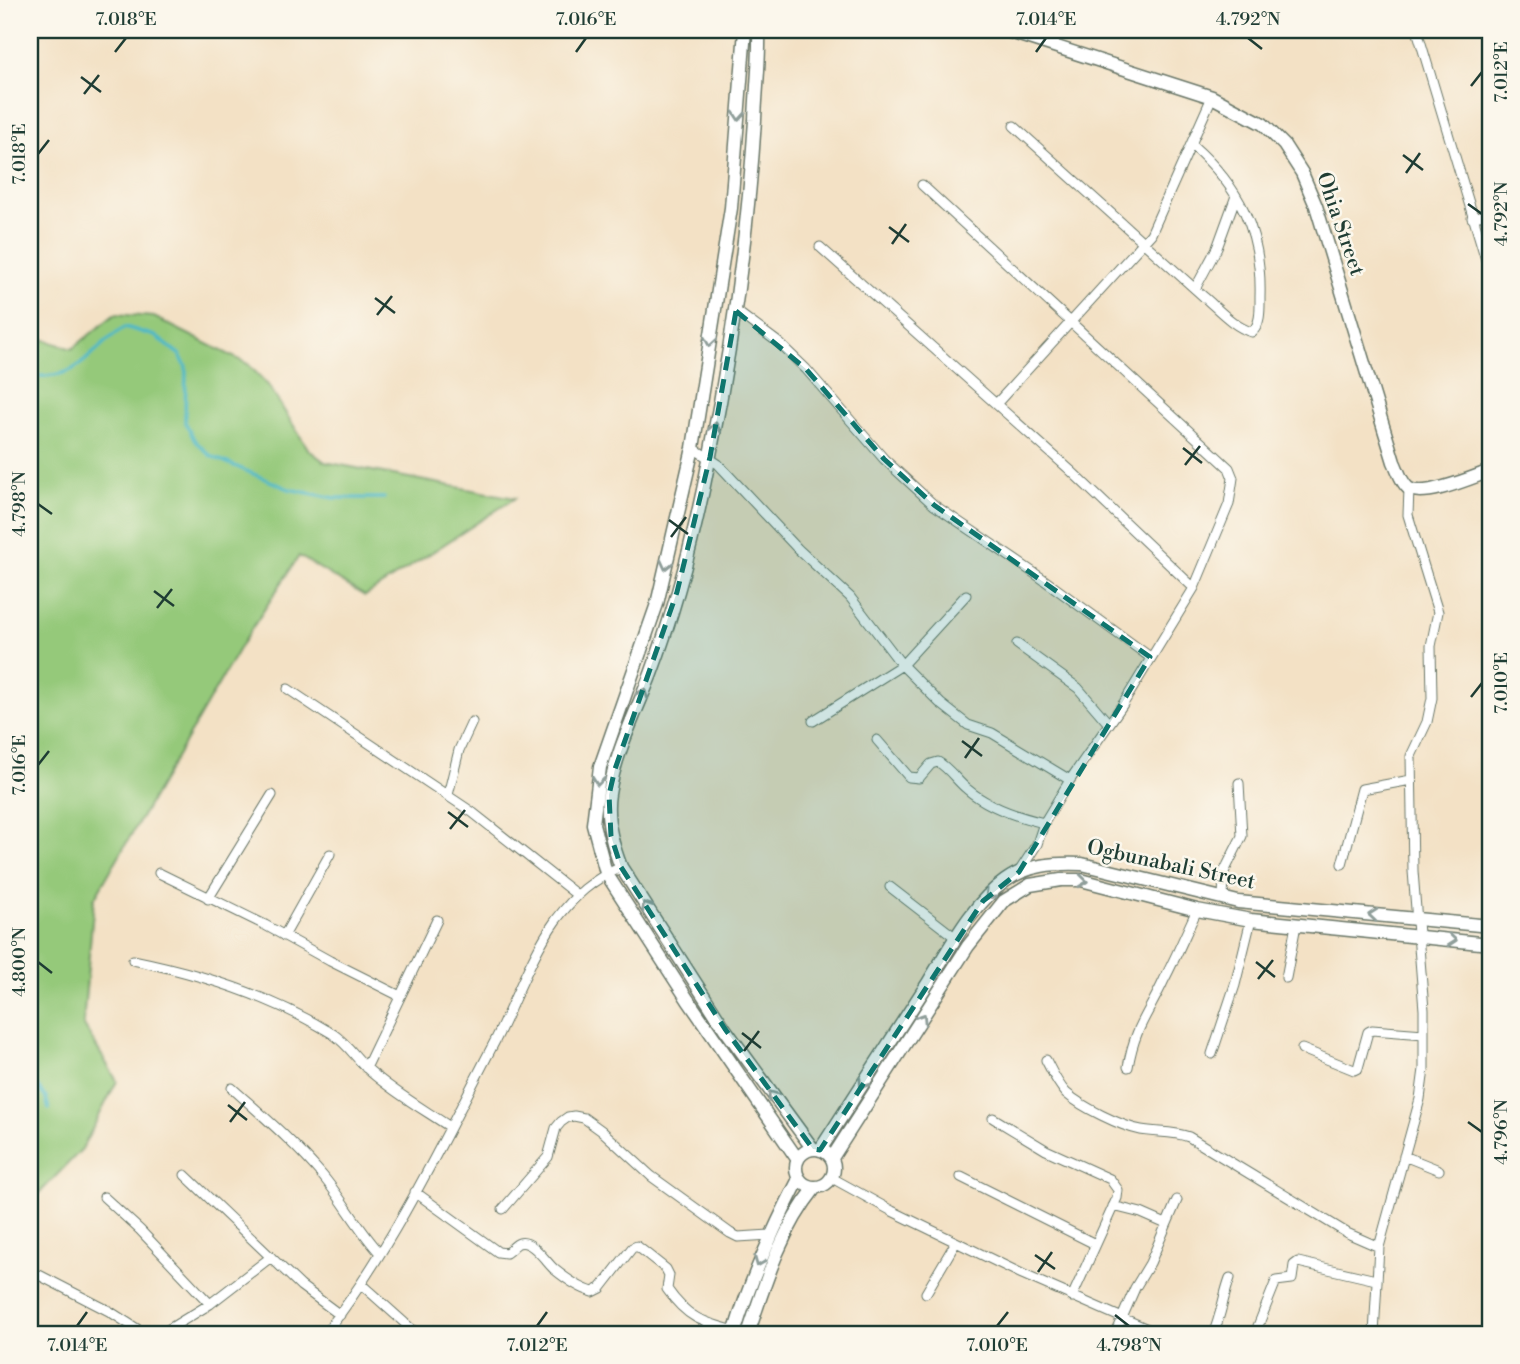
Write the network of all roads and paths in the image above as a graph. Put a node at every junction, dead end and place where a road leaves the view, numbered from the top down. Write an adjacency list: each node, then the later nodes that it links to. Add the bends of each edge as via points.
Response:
1 (745, 30): 10 (street, one-way to 10)
2 (759, 30): 11 (street)
3 (1004, 30): 5 (street, Ohia Street)
4 (1417, 30): 13 (street)
5 (1212, 97): 7 (street); 24 (street, Ohia Street, via 1270,130 1302,173 1317,206 1394,462)
6 (1014, 126): 14 (street)
7 (1192, 145): 9 (street); 14 (street)
8 (922, 185): 19 (street)
9 (1236, 196): 17 (street, via 1217,248); 17 (street, via 1261,264 1254,331 1248,332)
10 (731, 208): 11 (street); 21 (street, one-way to 21)
11 (748, 208): 18 (street)
12 (1490, 213): 13 (street)
13 (1472, 218): 16 (street)
14 (1143, 244): 17 (street); 19 (street)
15 (820, 247): 20 (street)
16 (1490, 273)
17 (1195, 289)
18 (736, 311): 22 (street, one-way to 18); 28 (street, via 806,369 884,459 934,505)
19 (1072, 322): 20 (street); 25 (street, via 1232,471 1229,504)
20 (997, 403): 25 (street)
21 (693, 448): 22 (street); 48 (street, one-way to 48, via 657,604 600,767 593,824)
22 (710, 457): 29 (street, via 850,597); 45 (street, one-way to 22, via 611,836 608,795 677,592)
23 (1490, 471): 24 (street, via 1436,489)
24 (1409, 489): 36 (street, via 1408,515 1438,612 1431,646 1432,698 1411,756)
25 (1194, 588): 28 (street)
26 (965, 595): 29 (street)
27 (1017, 644): 33 (street, via 1078,688)
28 (1150, 657): 33 (street)
29 (902, 665): 31 (street); 35 (street, via 960,720 992,733)
30 (288, 689): 39 (street)
31 (813, 721)
32 (472, 722): 39 (street, via 459,750)
33 (1109, 724): 35 (street)
34 (877, 740): 40 (street, via 909,777 919,778 937,762 981,799 1018,817)
35 (1070, 780): 40 (street)
36 (1411, 780): 44 (street, via 1362,789); 54 (street)
37 (1239, 783): 52 (street, via 1242,836 1224,872)
38 (272, 795): 51 (street)
39 (448, 795): 50 (street)
40 (1044, 823): 41 (street)
41 (1037, 844): 43 (street); 46 (street)
42 (330, 855): 59 (street)
43 (1049, 864): 46 (street, Ogbunabali Street); 52 (street, Ogbunabali Street, via 1082,864)
44 (1342, 864)
45 (621, 867): 48 (street); 75 (street, one-way to 45, via 725,1029)
46 (1019, 872): 61 (street, Ogbunabali Street, one-way to 61, via 983,901)
47 (159, 873): 51 (street)
48 (607, 873): 50 (street); 78 (street)
49 (890, 887): 61 (street)
50 (577, 895): 74 (street, via 546,937)
51 (208, 899): 59 (street)
52 (1223, 899): 54 (street, Ogbunabali Street, one-way to 52)
53 (1197, 910): 56 (street, Ogbunabali Street); 70 (street, via 1140,1021); 77 (street, Ogbunabali Street, one-way to 53, via 968,946 1015,892 1045,882 1081,880)
54 (1416, 919): 58 (street, Ogbunabali Street); 60 (street)
55 (437, 920): 65 (street)
56 (1251, 920): 57 (street, Ogbunabali Street); 68 (street)
57 (1296, 925): 60 (street, Ogbunabali Street); 64 (street)
58 (1490, 926)
59 (284, 936): 65 (street)
60 (1417, 937): 62 (street, Ogbunabali Street, one-way to 62); 66 (street)
61 (956, 938): 75 (street, Ogbunabali Street, one-way to 75)
62 (1490, 944)
63 (133, 960): 71 (street, via 197,976 281,1006 334,1035)
64 (1286, 978)
65 (400, 996): 71 (street)
66 (1424, 1034): 67 (street, via 1368,1032 1354,1070); 76 (street, via 1420,1099)
67 (1302, 1049)
68 (1213, 1054)
69 (1046, 1060): 94 (street, via 1062,1087 1086,1105 1136,1129 1189,1137 1347,1234)
70 (1128, 1067)
71 (366, 1068): 74 (street)
72 (232, 1088): 95 (street, via 323,1176)
73 (993, 1118): 88 (street, via 1046,1150 1111,1179 1118,1190)
74 (450, 1127): 85 (street)
75 (817, 1149): 77 (street); 78 (street)
76 (1404, 1156): 79 (street); 94 (street)
77 (831, 1158): 82 (street)
78 (798, 1160): 83 (street)
79 (1439, 1170)
80 (185, 1175): 96 (street)
81 (961, 1177): 93 (street)
82 (832, 1178): 84 (street); 92 (street)
83 (799, 1179): 84 (street); 91 (street)
84 (815, 1188): 110 (street, via 797,1211)
85 (415, 1192): 95 (street); 110 (street, via 498,1252 526,1243 553,1269 593,1292 637,1246 666,1269 667,1289 681,1307 701,1322)
86 (104, 1197): 104 (street)
87 (1177, 1200): 90 (street)
88 (1113, 1206): 90 (street); 93 (street)
89 (503, 1209): 91 (street, via 548,1157 556,1128 574,1116 602,1131 651,1175 730,1233 738,1237)
90 (1166, 1224): 106 (street)
91 (770, 1235): 110 (street, one-way to 110, via 743,1305)
92 (956, 1242): 102 (street); 103 (street)
93 (1095, 1244): 103 (street)
94 (1379, 1247): 100 (street)
95 (380, 1253): 101 (street)
96 (271, 1257): 104 (street); 105 (street)
97 (39, 1275): 111 (street)
98 (1230, 1278): 116 (street)
99 (1490, 1279): 107 (street)
100 (1376, 1280): 108 (street, via 1298,1262 1292,1279 1276,1281); 117 (street)
101 (361, 1284): 105 (street); 109 (street)
102 (926, 1293)
103 (1072, 1297): 106 (street)
104 (210, 1304): 112 (street)
105 (340, 1315): 113 (street)
106 (1122, 1317): 114 (street); 115 (street)
107 (1490, 1317)
108 (1258, 1326)
109 (413, 1333)
110 (739, 1333)
111 (145, 1334)
112 (161, 1334)
113 (325, 1334)
114 (1115, 1334)
115 (1159, 1334)
116 (1213, 1334)
117 (1374, 1334)

